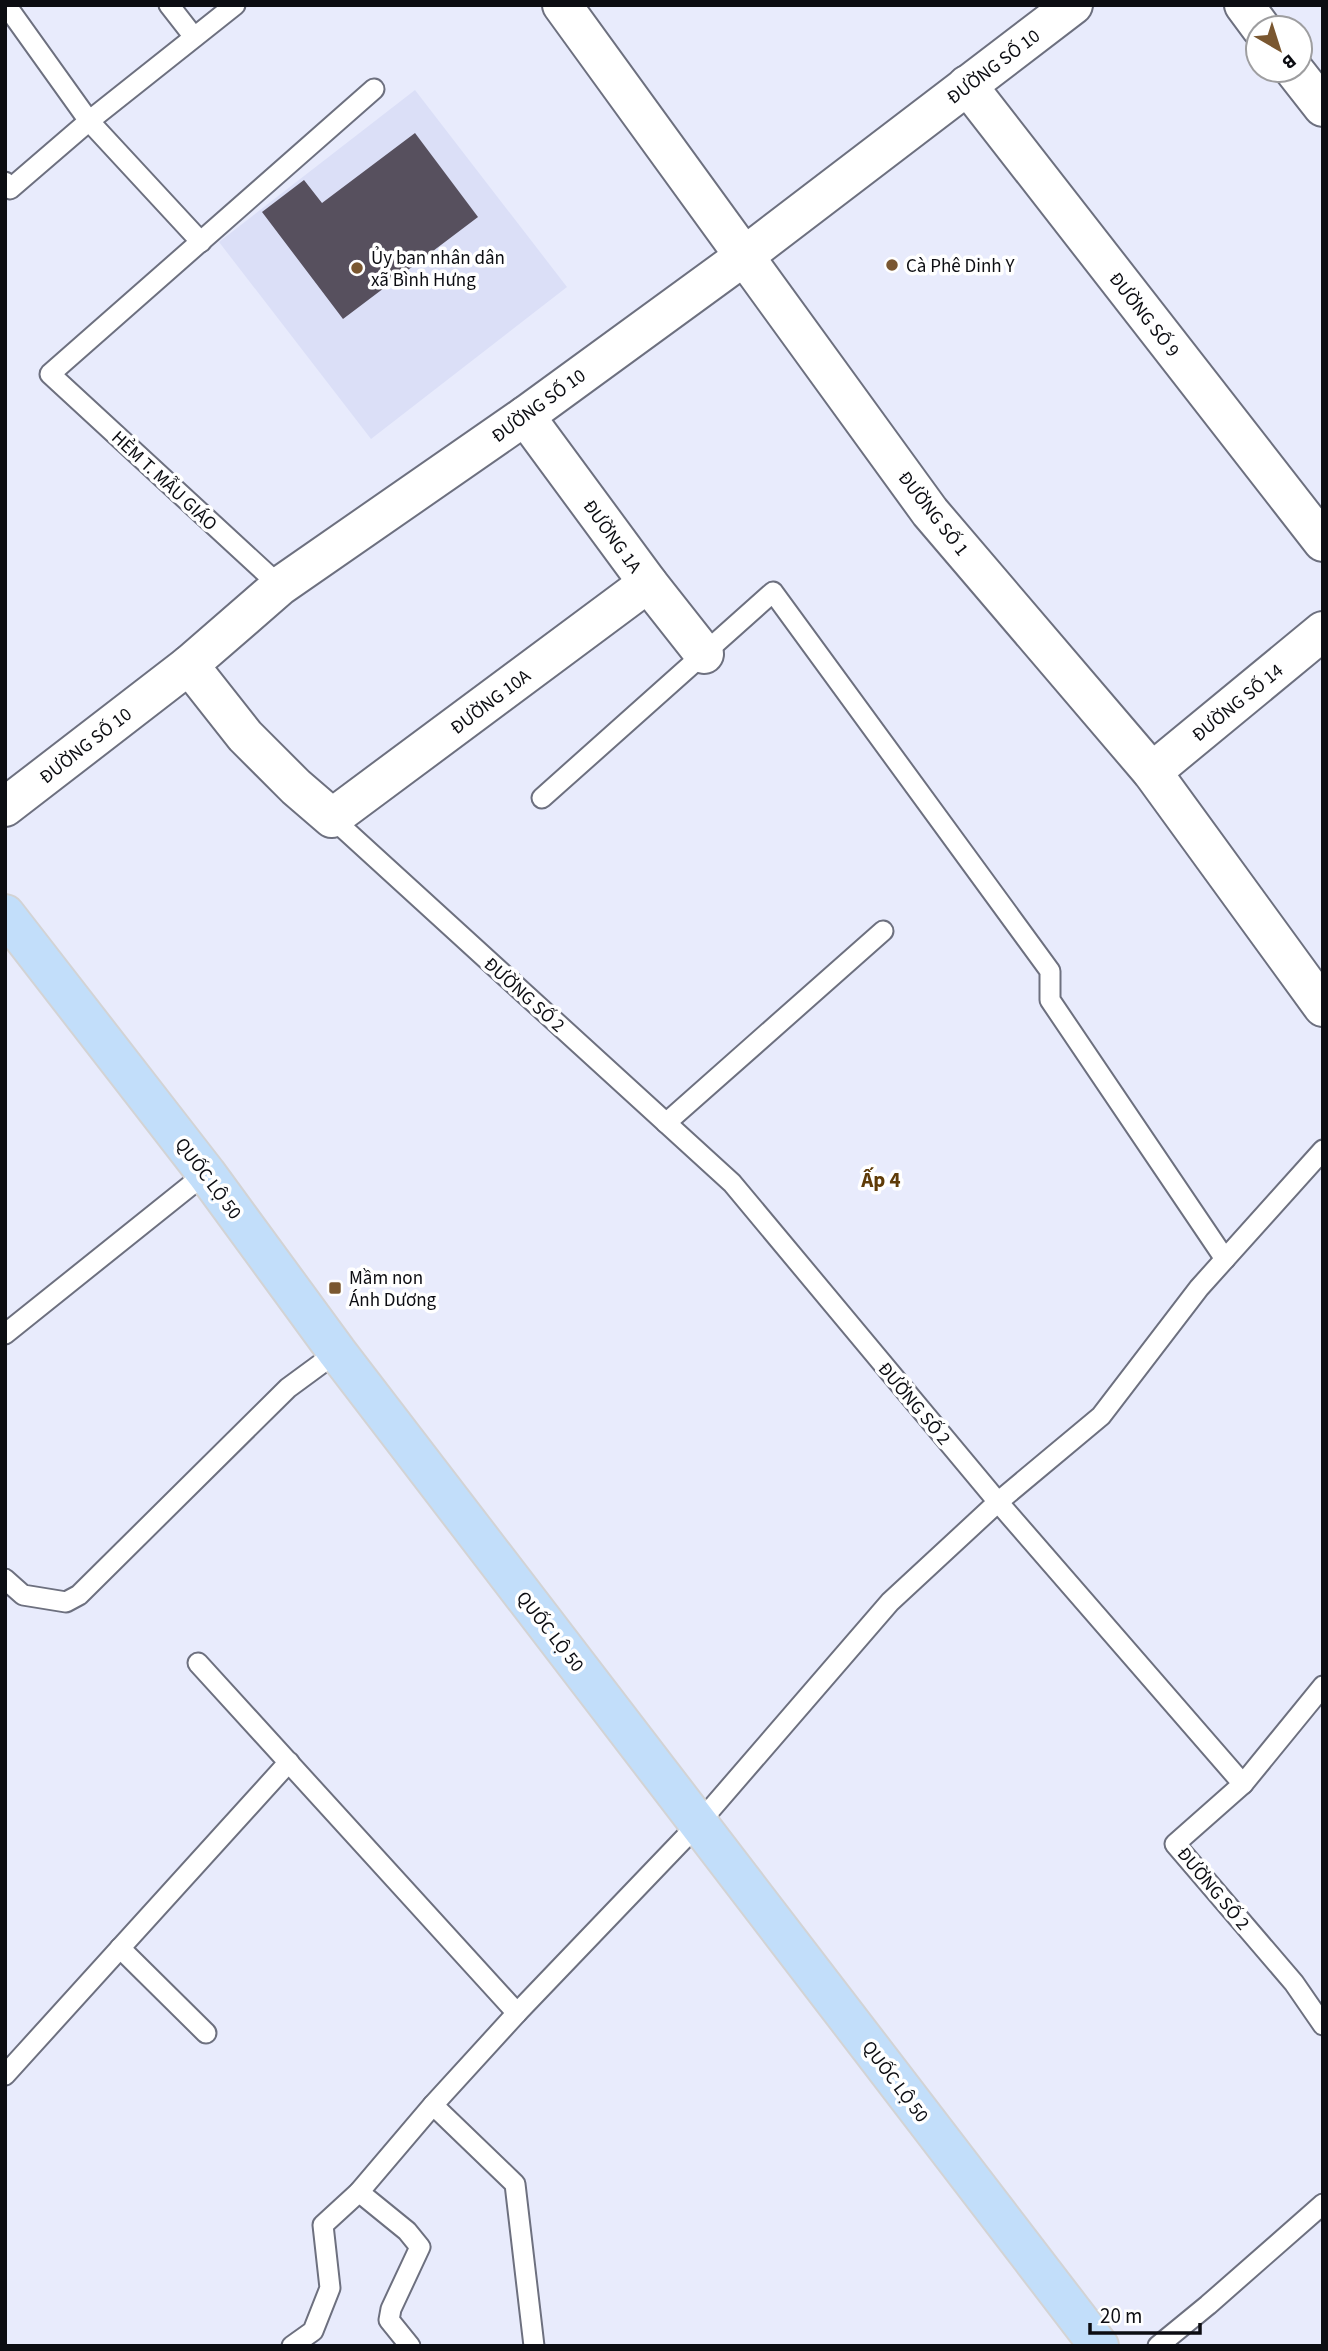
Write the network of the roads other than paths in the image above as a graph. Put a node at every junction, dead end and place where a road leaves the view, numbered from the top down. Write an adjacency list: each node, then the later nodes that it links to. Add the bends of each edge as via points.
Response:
1 (6, 5): 11 (lane)
2 (169, 5): 6 (lane)
3 (235, 5): 6 (lane)
4 (562, 5): 14 (street, ĐƯỜNG SỐ 1)
5 (1073, 5): 8 (street, ĐƯỜNG SỐ 10)
6 (194, 37): 11 (lane)
7 (1305, 84): 10 (street)
8 (967, 85): 14 (street, ĐƯỜNG SỐ 10); 16 (street, ĐƯỜNG SỐ 9)
9 (374, 89): 13 (lane)
10 (1323, 107)
11 (89, 121): 12 (lane, via 10,189); 13 (lane)
12 (5, 182)
13 (201, 242): 18 (lane, HẺM T. MẪU GIÁO, via 50,374)
14 (743, 257): 15 (street, ĐƯỜNG SỐ 10); 22 (street, ĐƯỜNG SỐ 1, via 930,512)
15 (525, 416): 17 (street, ĐƯỜNG 1A); 18 (street, ĐƯỜNG SỐ 10)
16 (1323, 542)
17 (648, 583): 20 (street, ĐƯỜNG 1A); 25 (street, ĐƯỜNG 10A)
18 (280, 586): 21 (street, ĐƯỜNG SỐ 10)
19 (1323, 631): 22 (street, ĐƯỜNG SỐ 14)
20 (704, 654): 23 (lane); 32 (lane, via 773,592 1051,971 1050,1000)
21 (189, 665): 24 (street, ĐƯỜNG SỐ 10); 25 (street, via 245,736)
22 (1152, 772): 28 (street, ĐƯỜNG SỐ 1)
23 (542, 798)
24 (5, 807)
25 (332, 818): 29 (lane, ĐƯỜNG SỐ 2)
26 (5, 914): 31 (main road, QUỐC LỘ 50)
27 (883, 931): 29 (lane)
28 (1323, 1007)
29 (666, 1123): 35 (lane, ĐƯỜNG SỐ 2, via 732,1183)
30 (1323, 1150): 32 (lane)
31 (206, 1173): 33 (lane); 34 (main road, QUỐC LỘ 50)
32 (1225, 1259): 35 (lane, via 1101,1416)
33 (5, 1334)
34 (337, 1352): 36 (lane, via 288,1388 79,1595 66,1602 23,1595); 41 (main road, QUỐC LỘ 50)
35 (998, 1502): 40 (lane, ĐƯỜNG SỐ 2); 41 (lane, via 890,1602)
36 (5, 1579)
37 (198, 1663): 39 (lane)
38 (1323, 1686): 40 (lane)
39 (289, 1762): 42 (lane); 43 (lane)
40 (1243, 1784): 44 (lane, ĐƯỜNG SỐ 2, via 1175,1844 1294,1983)
41 (699, 1823): 43 (lane); 53 (main road, QUỐC LỘ 50)
42 (120, 1948): 45 (lane); 46 (lane)
43 (517, 2013): 47 (lane)
44 (1323, 2025)
45 (206, 2034)
46 (5, 2075)
47 (433, 2105): 48 (lane); 52 (lane, via 515,2184)
48 (359, 2192): 50 (lane, via 323,2225 330,2288 313,2331); 51 (lane, via 408,2231 420,2247 389,2320)
49 (1323, 2204): 54 (lane)
50 (292, 2346)
51 (410, 2346)
52 (534, 2346)
53 (1099, 2346)
54 (1158, 2346)

